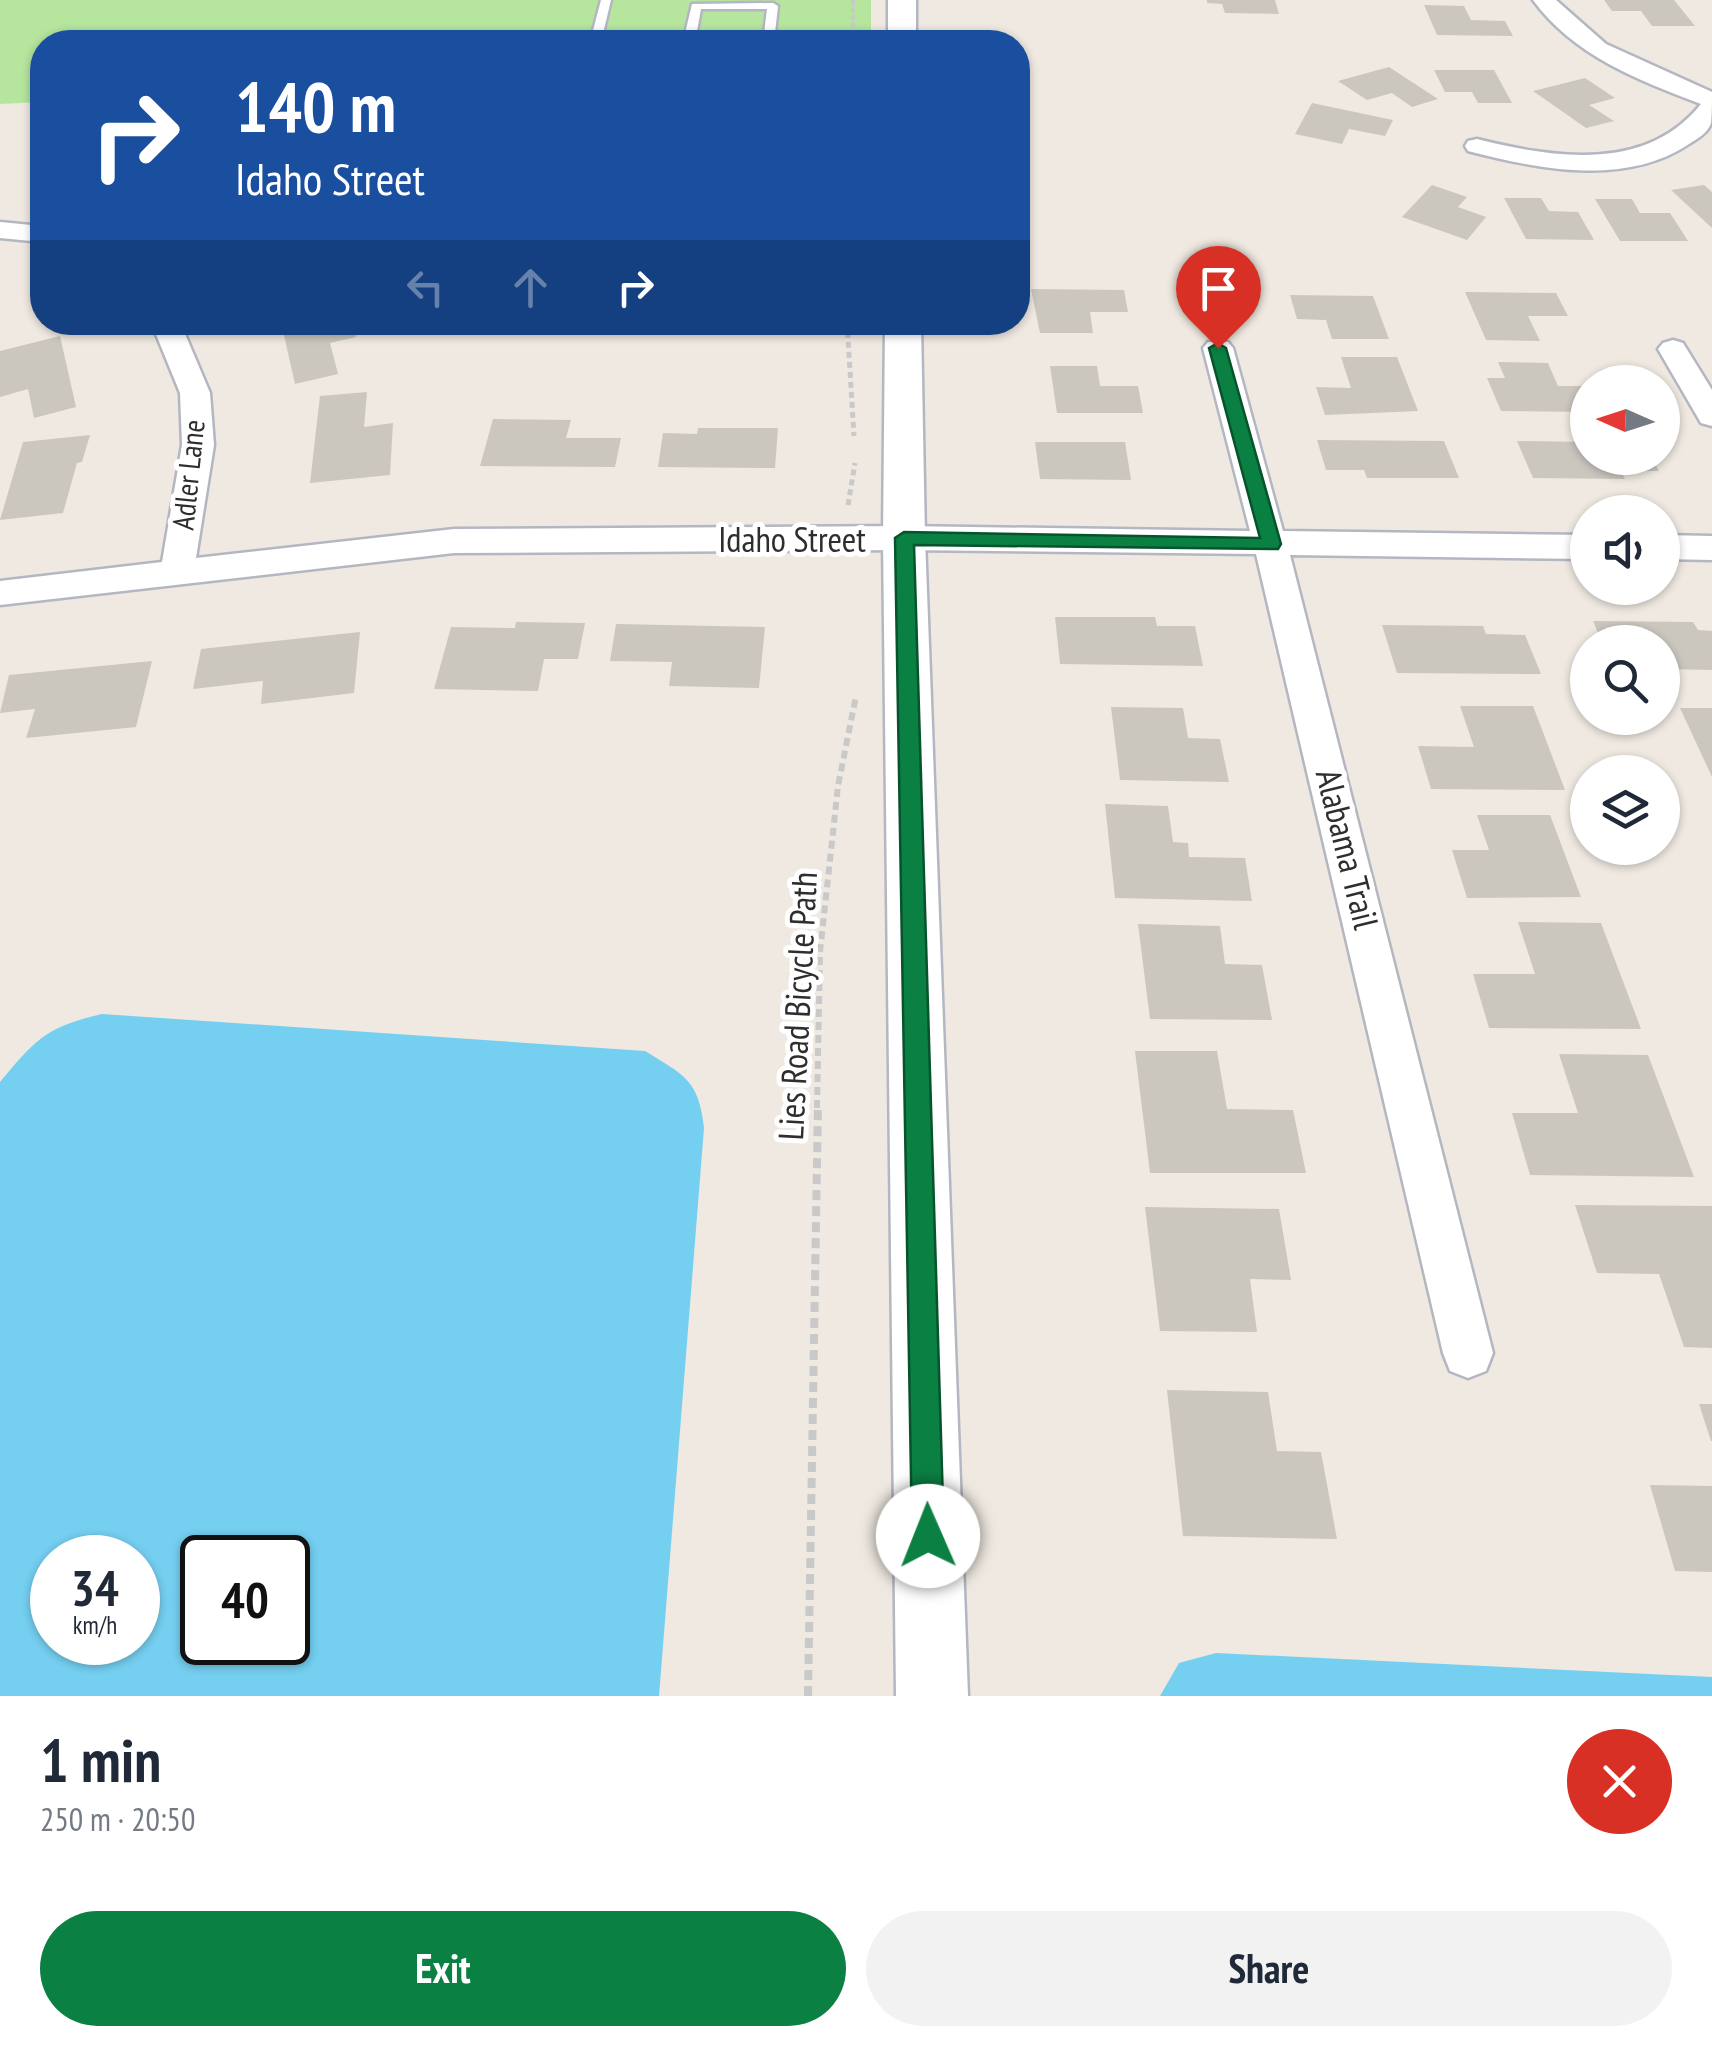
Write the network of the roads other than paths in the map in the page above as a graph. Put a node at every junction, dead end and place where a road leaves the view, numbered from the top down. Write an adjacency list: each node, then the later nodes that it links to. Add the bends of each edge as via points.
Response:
1 (606, 0): 4 (lane)
2 (902, 0): 7 (street)
3 (1544, 0): 8 (street, via 1575,33 1618,60)
4 (598, 30)
5 (692, 30): 6 (lane, via 696,6 773,6)
6 (771, 30)
7 (902, 30)
8 (1712, 103): 9 (street, via 1699,130 1627,158 1556,163)
9 (1477, 146)
10 (0, 230): 11 (street)
11 (30, 233)
12 (171, 335): 22 (street, Adler Lane, via 195,393 198,445)
13 (904, 335): 17 (street)
14 (1218, 348): 18 (street, Alabama Trail)
15 (1673, 350): 16 (street)
16 (1712, 416)
17 (904, 538): 18 (street, Idaho Street); 22 (street, Idaho Street, via 454,541); 25 (street)
18 (1271, 544): 19 (street, Idaho Street); 24 (street, Alabama Trail)
19 (1570, 547)
20 (1680, 548): 21 (street)
21 (1712, 548)
22 (177, 573): 23 (street, Idaho Street)
23 (0, 593)
24 (1468, 1353)
25 (932, 1696)

